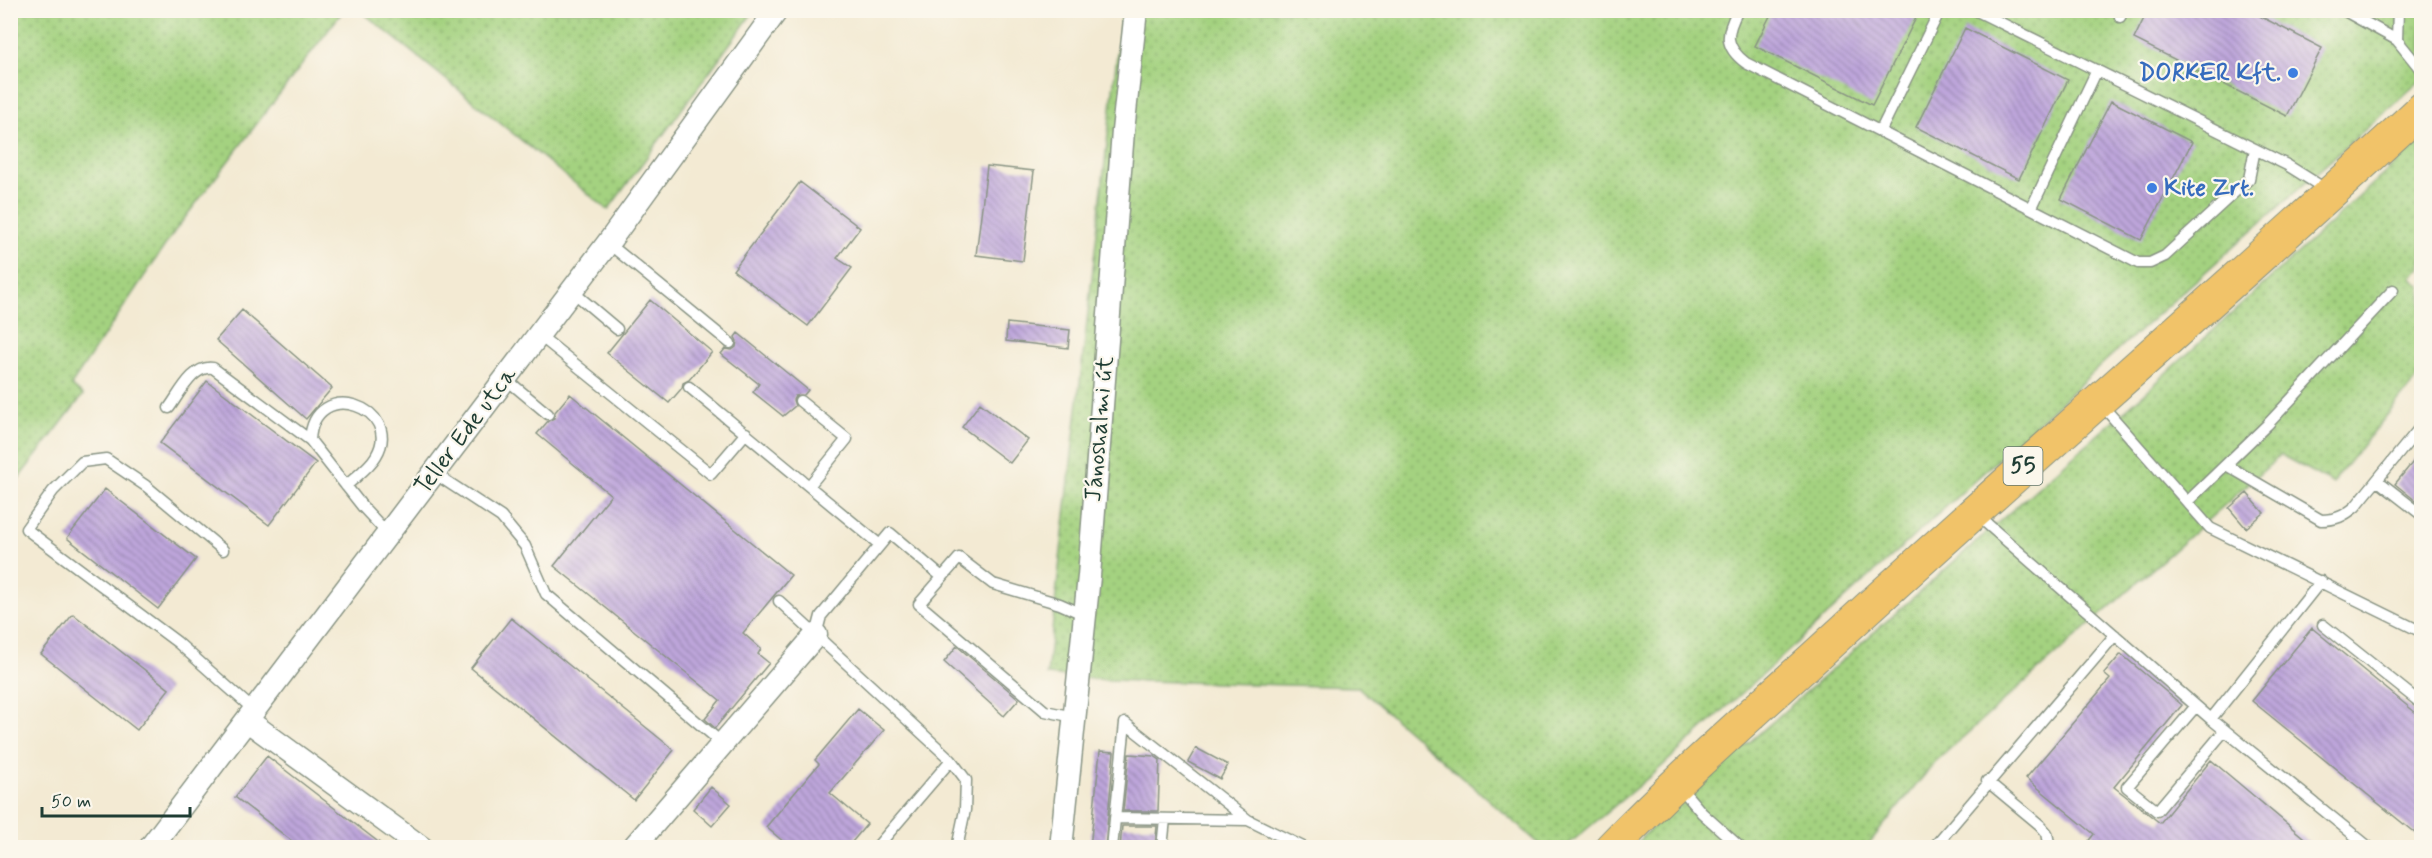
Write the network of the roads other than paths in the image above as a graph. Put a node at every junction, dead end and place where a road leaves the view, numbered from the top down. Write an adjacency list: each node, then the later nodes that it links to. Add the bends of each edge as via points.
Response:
1 (777, 10): 16 (street, Teller Ede utca)
2 (1136, 10): 45 (street, Jánoshalmi út)
3 (1738, 10): 12 (lane, via 1728,38 1738,57)
4 (1940, 10): 12 (lane)
5 (1975, 10): 9 (lane)
6 (2343, 10): 8 (lane)
7 (2398, 10): 8 (lane)
8 (2397, 40): 10 (lane)
9 (2097, 70): 13 (lane); 15 (lane)
10 (2421, 71)
11 (2421, 109): 14 (main road, 55)
12 (1881, 130): 15 (lane)
13 (2255, 149): 14 (lane); 15 (lane, via 2250,178 2165,256 2150,263 2130,260)
14 (2331, 193): 24 (main road, 55)
15 (2032, 207)
16 (608, 243): 18 (street, Teller Ede utca); 21 (lane)
17 (2393, 290): 31 (lane)
18 (572, 291): 19 (lane); 20 (street, Teller Ede utca)
19 (617, 329)
20 (539, 335): 22 (street, Teller Ede utca); 29 (lane, via 711,474)
21 (730, 343)
22 (506, 378): 27 (lane); 32 (street, Teller Ede utca)
23 (689, 387): 29 (lane)
24 (2098, 400): 36 (lane); 37 (main road, 55)
25 (800, 401): 35 (lane, via 847,439)
26 (169, 408): 30 (lane, via 196,372 213,368)
27 (548, 414)
28 (2421, 425): 33 (lane)
29 (746, 433): 35 (lane)
30 (310, 440): 34 (lane); 34 (lane, via 317,417 337,404 361,407 375,418 380,435 378,452)
31 (2226, 465): 33 (lane, via 2321,520 2344,515); 36 (lane)
32 (434, 473): 39 (street, Teller Ede utca); 56 (lane, via 501,518 525,546 546,594)
33 (2377, 480): 38 (lane)
34 (346, 486): 39 (lane)
35 (809, 486): 40 (lane)
36 (2187, 502): 43 (lane, via 2210,528)
37 (1972, 511): 49 (lane); 59 (main road, 55)
38 (2421, 515)
39 (388, 534): 52 (street, Teller Ede utca)
40 (880, 545): 42 (lane, via 890,533); 48 (lane, via 821,616)
41 (223, 550): 52 (lane, via 146,486 106,459 82,462 53,491 26,529 177,642)
42 (942, 577): 45 (lane, via 959,558 993,584); 53 (lane, via 920,604 1045,711)
43 (2321, 581): 47 (lane); 54 (lane)
44 (779, 601): 48 (lane)
45 (1085, 615): 53 (street, Jánoshalmi út)
46 (2323, 625): 50 (lane)
47 (2421, 632)
48 (816, 635): 56 (street); 57 (lane)
49 (2115, 635): 51 (lane); 58 (lane)
50 (2421, 704)
51 (2196, 706): 54 (lane); 55 (lane, via 2127,787 2157,811)
52 (252, 716): 64 (street); 65 (street, Teller Ede utca)
53 (1074, 717): 69 (street, Jánoshalmi út)
54 (2211, 719): 55 (lane)
55 (2225, 730): 76 (lane)
56 (722, 743): 66 (street)
57 (951, 760): 67 (lane); 68 (lane, via 966,780)
58 (1988, 782): 74 (lane); 75 (lane, via 2040,825 2047,833)
59 (1677, 783): 63 (main road, 55); 73 (lane, via 1702,813)
60 (1115, 818): 61 (lane); 62 (lane, via 1125,723); 70 (lane)
61 (1165, 819): 62 (lane); 71 (lane)
62 (1248, 820): 72 (lane)
63 (1620, 838)
64 (417, 846)
65 (150, 848)
66 (633, 848)
67 (876, 848)
68 (957, 848)
69 (1060, 848)
70 (1112, 848)
71 (1162, 848)
72 (1305, 848)
73 (1741, 848)
74 (1933, 848)
75 (2050, 848)
76 (2370, 848)

